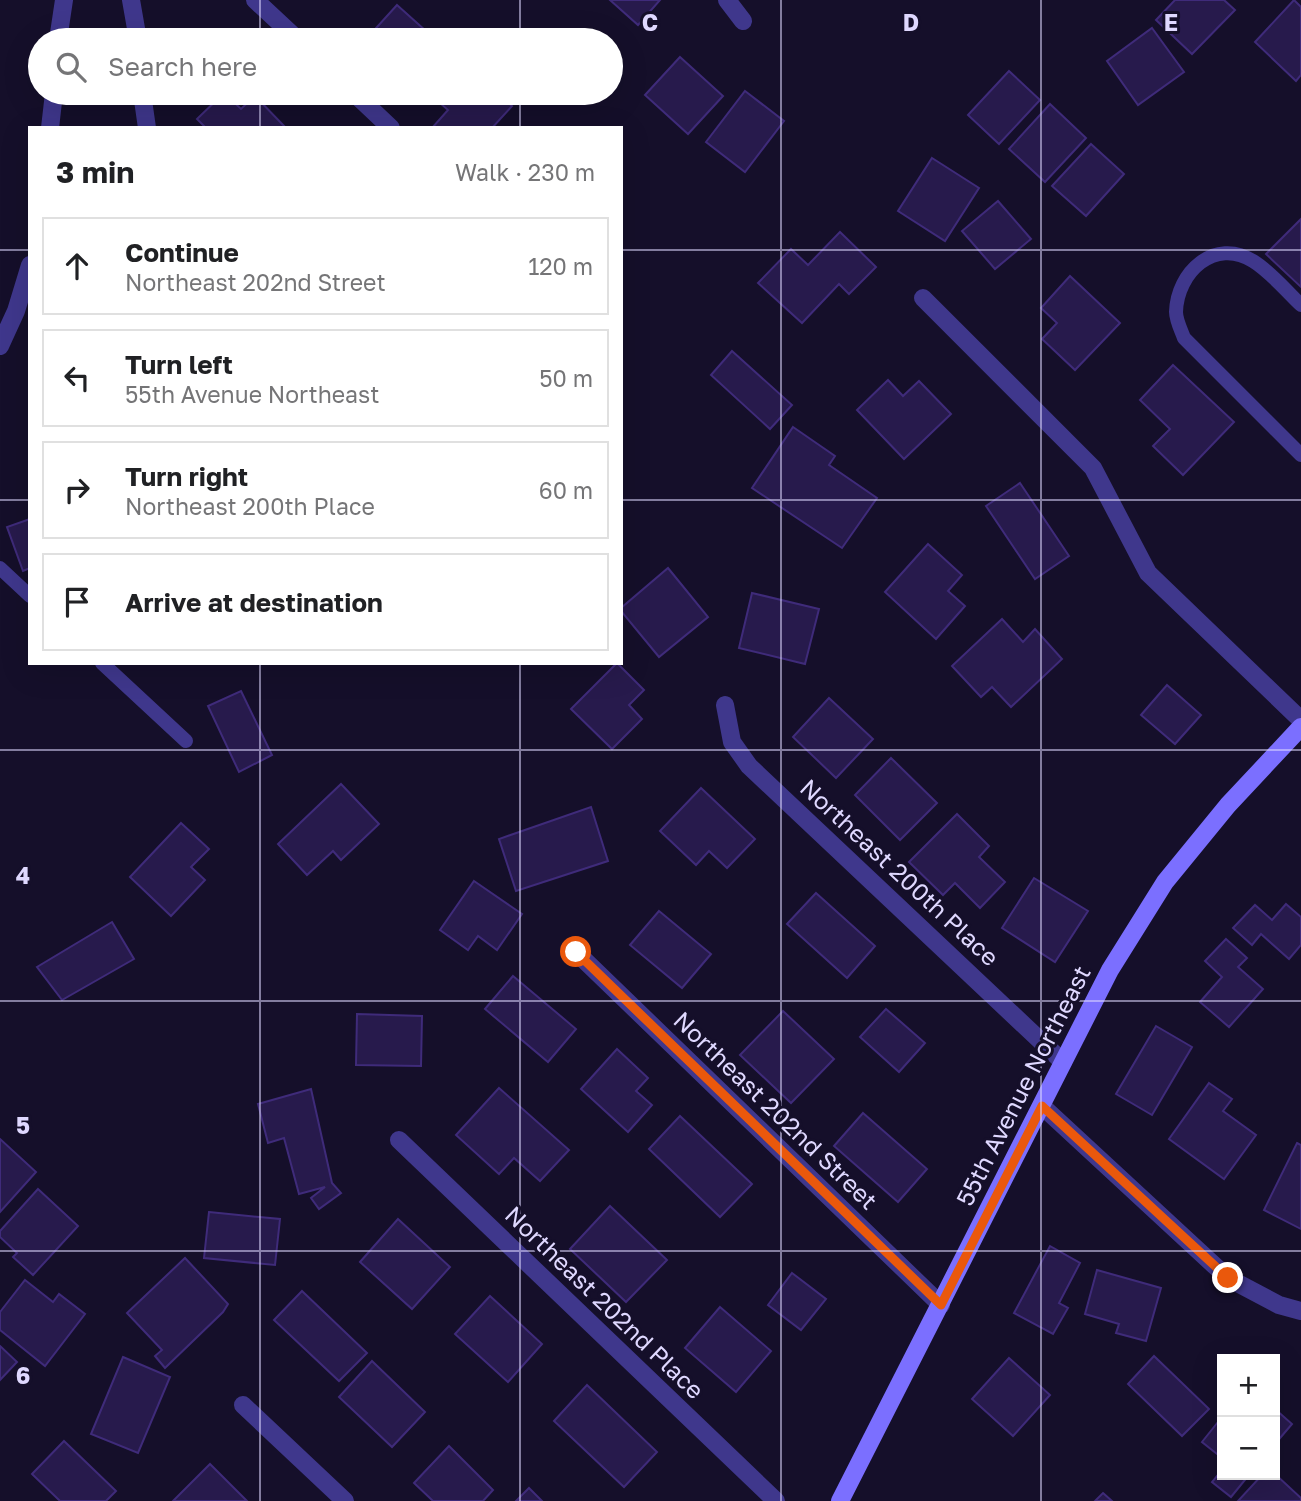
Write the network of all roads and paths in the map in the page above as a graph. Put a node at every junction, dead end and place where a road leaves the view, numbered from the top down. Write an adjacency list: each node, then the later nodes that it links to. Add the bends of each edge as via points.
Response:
1 (64, 0): 6 (street)
2 (131, 0): 7 (street)
3 (255, 0): 8 (street)
4 (727, 0): 5 (street)
5 (743, 21)
6 (60, 28)
7 (136, 28)
8 (285, 28)
9 (53, 105): 12 (street)
10 (144, 105): 13 (street)
11 (367, 105): 14 (street)
12 (50, 126)
13 (147, 126)
14 (389, 126)
15 (28, 272): 18 (street)
16 (923, 298): 24 (street, via 1093,468 1148,573)
17 (1301, 305): 19 (lane, via 1253,260 1229,253 1202,260 1184,280 1176,313 1184,338)
18 (0, 346)
19 (1301, 455)
20 (0, 568): 21 (lane)
21 (28, 594)
22 (104, 665): 26 (lane)
23 (724, 705): 28 (street, Northeast 200th Place, via 732,742 749,766)
24 (1301, 720)
25 (1301, 727): 28 (main road, 55th Avenue Northeast, via 1165,882 1110,970)
26 (186, 741)
27 (576, 952): 31 (street, Northeast 202nd Street)
28 (1063, 1062): 29 (main road, 55th Avenue Northeast)
29 (1042, 1106): 31 (main road, 55th Avenue Northeast); 32 (street, via 1228,1278 1279,1305)
30 (399, 1140): 35 (street, Northeast 202nd Place)
31 (941, 1305): 36 (main road, 55th Avenue Northeast)
32 (1301, 1311)
33 (243, 1405): 34 (street)
34 (345, 1501)
35 (776, 1501)
36 (840, 1501)

